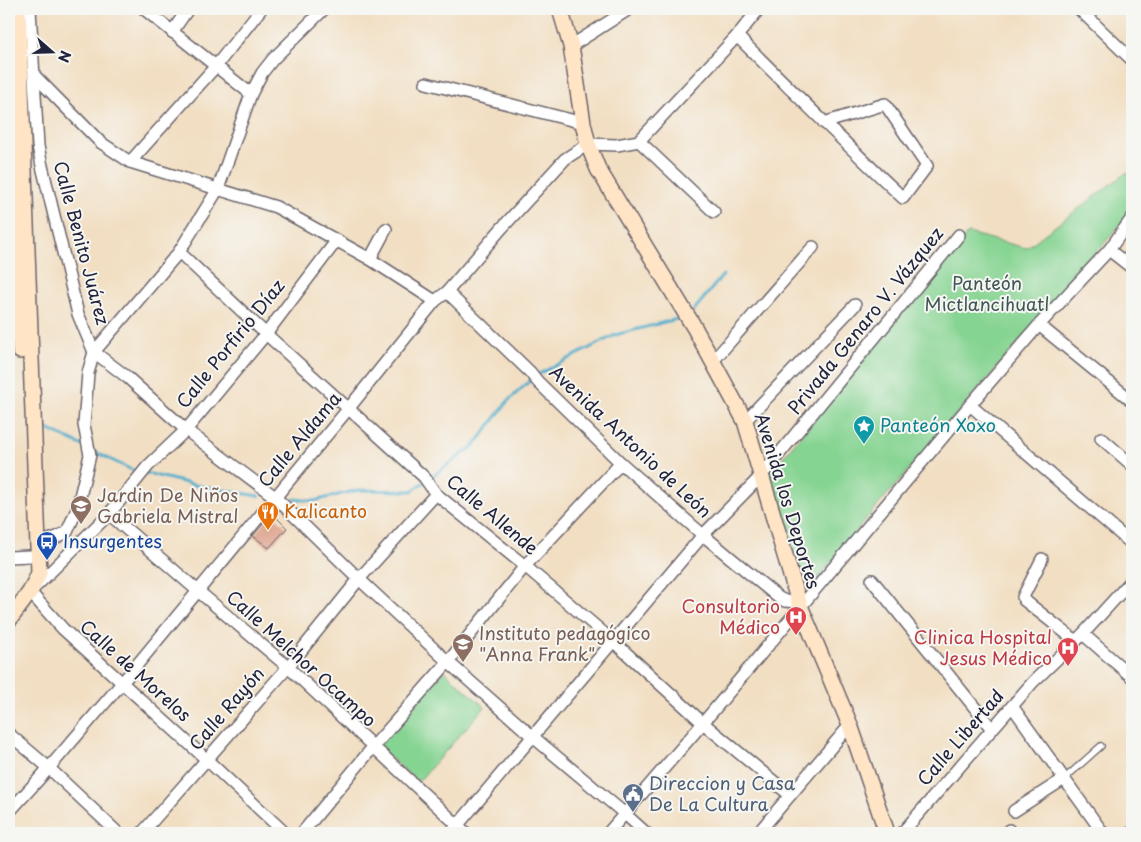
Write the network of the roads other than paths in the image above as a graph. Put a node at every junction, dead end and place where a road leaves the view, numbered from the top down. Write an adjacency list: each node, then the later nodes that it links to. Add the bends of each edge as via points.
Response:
1 (18, 9): 58 (main road)
2 (30, 9): 16 (street, Calle Benito Juárez)
3 (144, 9): 11 (street)
4 (188, 9): 11 (street)
5 (262, 9): 15 (street)
6 (560, 9): 13 (main road, Avenida los Deportes)
7 (629, 9): 13 (street)
8 (758, 9): 12 (street)
9 (1079, 9): 14 (street)
10 (316, 11): 19 (street, via 262,73)
11 (172, 32): 15 (street)
12 (737, 36): 21 (street); 22 (street)
13 (571, 46): 20 (main road, Avenida los Deportes)
14 (1132, 60)
15 (216, 66): 19 (street); 24 (street)
16 (34, 75): 24 (street, via 100,142); 43 (street, Calle Benito Juárez, via 42,166 78,314)
17 (426, 83): 20 (street)
18 (9, 92): 25 (main road)
19 (251, 94): 26 (street)
20 (583, 122): 23 (main road, Avenida los Deportes)
21 (824, 123): 21 (street, via 885,104 927,166 903,198)
22 (640, 141): 23 (street, via 617,145); 27 (street)
23 (588, 144): 38 (street, Calle Aldama, via 565,159); 44 (main road, Avenida los Deportes, via 598,169)
24 (130, 162): 26 (street)
25 (11, 189): 36 (main road)
26 (218, 189): 31 (street, via 276,207); 34 (street)
27 (714, 212)
28 (1132, 218): 33 (street)
29 (386, 229): 35 (street)
30 (959, 235): 53 (street, Privada Genaro V. Vázquez)
31 (337, 240): 35 (street); 42 (street, Calle Porfirio Díaz)
32 (813, 248): 44 (street)
33 (1109, 250): 37 (street); 41 (street)
34 (179, 252): 42 (street, Calle Allende); 43 (street)
35 (370, 259): 39 (street)
36 (12, 261): 60 (main road)
37 (1132, 268)
38 (446, 292): 39 (street, Calle Aldama); 51 (street, Avenida Antonio de León)
39 (436, 301): 47 (street, Calle Aldama)
40 (855, 305): 48 (street)
41 (1039, 326): 45 (street); 46 (street)
42 (266, 334): 47 (street, Calle Allende); 49 (street, Calle Porfirio Díaz)
43 (94, 352): 49 (street, Calle Benito Juárez); 58 (street, via 88,373 84,425 90,455 77,508 67,532)
44 (713, 361): 48 (main road, Avenida los Deportes)
45 (1132, 401)
46 (970, 405): 59 (street); 69 (street)
47 (349, 408): 54 (street, Calle Allende, via 424,477); 55 (street, Calle Aldama)
48 (745, 421): 53 (main road, Avenida los Deportes)
49 (186, 430): 55 (street, Calle Benito Juárez); 56 (street, Calle Porfirio Díaz, via 148,466)
50 (1101, 438): 52 (street)
51 (621, 463): 57 (street, Avenida Antonio de León); 63 (street)
52 (1132, 465)
53 (761, 476): 57 (street, Privada Genaro V. Vázquez); 69 (main road, Avenida los Deportes)
54 (434, 491): 63 (street, Calle Allende); 64 (street, Calle Rayón)
55 (275, 497): 64 (street, Calle Benito Juárez); 68 (street, Calle Aldama)
56 (109, 514): 67 (street); 68 (street, Calle Melchor Ocampo)
57 (703, 535): 69 (street, Avenida Antonio de León, via 779,598); 72 (street, Privada Genaro V. Vázquez)
58 (38, 543): 67 (main road, via 39,573)
59 (1132, 544)
60 (30, 556): 61 (street); 67 (main road)
61 (9, 557)
62 (1042, 559): 71 (street, via 1024,600)
63 (525, 566): 72 (street, Calle Allende); 73 (street)
64 (358, 579): 73 (street, Calle Benito Juárez); 74 (street, Calle Rayón)
65 (872, 580): 80 (street)
66 (1132, 580): 71 (street, Calle Libertad)
67 (30, 592): 70 (main road); 76 (street, Calle de Morelos, via 63,629)
68 (198, 592): 74 (street, Calle Melchor Ocampo); 76 (street, Calle Aldama)
69 (800, 604): 78 (street); 79 (main road, Avenida los Deportes)
70 (9, 620)
71 (1080, 638): 75 (street); 77 (street, Calle Libertad)
72 (614, 642): 78 (street, Calle Allende); 82 (street, Privada Genaro V. Vázquez)
73 (448, 662): 82 (street, Calle Benito Juárez); 84 (street)
74 (288, 667): 84 (street, Calle Melchor Ocampo); 85 (street, Calle Rayón)
75 (1132, 677)
76 (122, 683): 85 (street, Calle de Morelos); 86 (street, Calle Aldama)
77 (1012, 706): 80 (street, Calle Libertad); 87 (street)
78 (703, 722): 88 (street, Calle Allende); 91 (street)
79 (850, 725): 88 (street); 100 (main road, Avenida los Deportes)
80 (992, 729): 101 (street, Calle Libertad)
81 (9, 734): 86 (street)
82 (532, 736): 91 (street, Calle Benito Juárez); 92 (street, Privada Genaro V. Vázquez)
83 (1101, 746): 87 (lane)
84 (374, 748): 92 (street, Calle Melchor Ocampo); 96 (street)
85 (207, 760): 94 (street, Calle Rayón); 95 (street, Calle de Morelos)
86 (49, 768): 90 (street, Calle Aldama); 93 (street)
87 (1064, 779): 89 (street); 102 (street)
88 (790, 795): 99 (street)
89 (1014, 811)
90 (9, 812)
91 (625, 814): 97 (street); 98 (street, Calle Benito Juárez)
92 (458, 831)
93 (118, 833)
94 (142, 833)
95 (285, 833)
96 (302, 833)
97 (608, 833)
98 (646, 833)
99 (758, 833)
100 (887, 833)
101 (902, 833)
102 (1104, 833)

